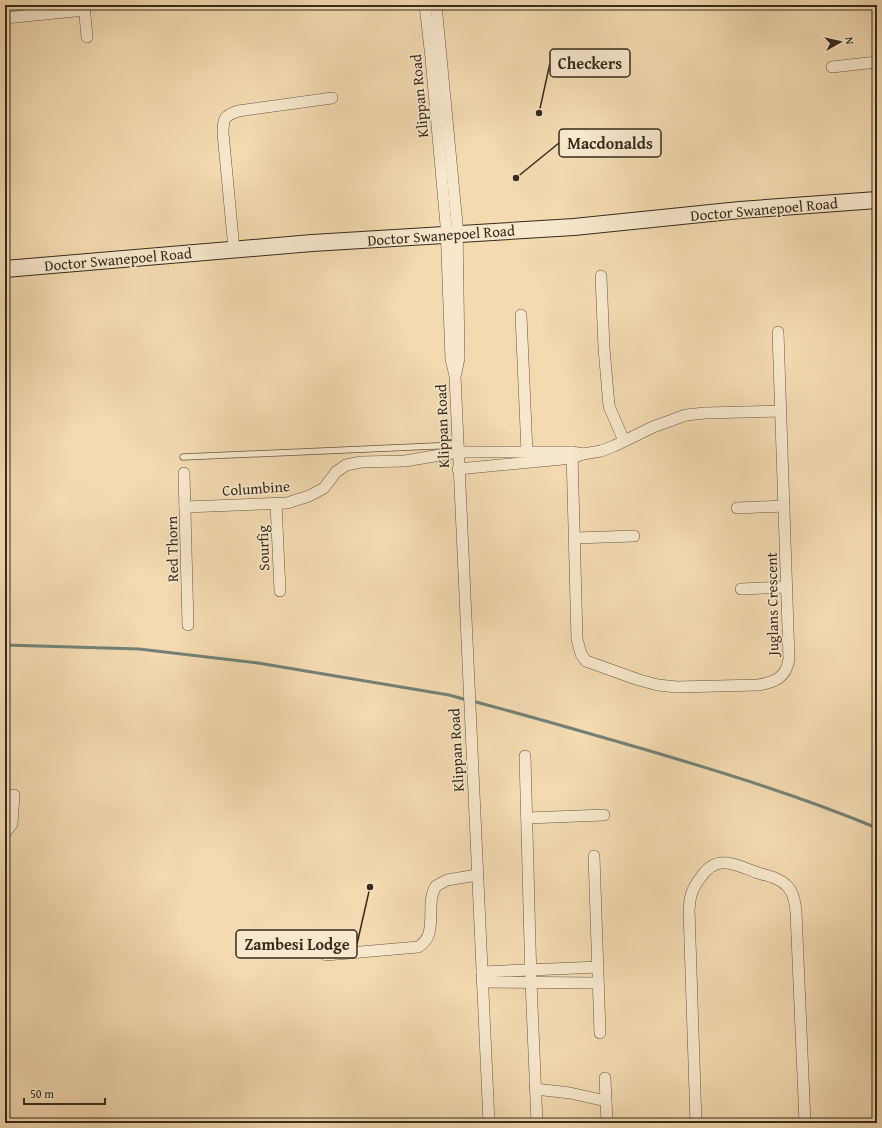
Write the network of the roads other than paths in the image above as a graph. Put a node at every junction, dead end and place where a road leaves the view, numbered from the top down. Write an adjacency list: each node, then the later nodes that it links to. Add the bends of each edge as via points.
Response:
1 (431, 6): 6 (street, Klippan Road); 7 (street, Klippan Road)
2 (85, 8): 3 (street); 5 (street)
3 (29, 10): 4 (street)
4 (5, 18)
5 (87, 37)
6 (440, 47): 7 (lane); 13 (street, Klippan Road)
7 (431, 58): 13 (street, Klippan Road)
8 (877, 62): 9 (street)
9 (832, 67)
10 (332, 98): 14 (street, via 238,111 225,117 223,133)
11 (877, 196): 13 (main road, Doctor Swanepoel Road)
12 (877, 200): 13 (main road, Doctor Swanepoel Road, via 740,210 574,227)
13 (452, 230): 14 (main road, Doctor Swanepoel Road); 22 (street, Klippan Road, via 459,358 455,376)
14 (234, 246): 15 (main road, Doctor Swanepoel Road); 16 (main road, Doctor Swanepoel Road)
15 (5, 262)
16 (5, 269)
17 (601, 276): 21 (street, via 609,406)
18 (521, 315): 23 (street)
19 (778, 332): 20 (street, Juglans Crescent)
20 (781, 411): 21 (street, via 686,415); 29 (street, Juglans Crescent)
21 (624, 441): 24 (street, via 601,451)
22 (458, 448): 23 (street, Columbine); 25 (lane); 26 (street, Klippan Road); 28 (street, Columbine, via 405,461 346,465 336,472 324,488 287,503)
23 (527, 452): 24 (street, Columbine)
24 (576, 454): 26 (street); 33 (street, Juglans Crescent)
25 (184, 457)
26 (458, 469): 44 (street, Klippan Road)
27 (184, 473): 30 (street, Red Thorn)
28 (276, 503): 30 (street, Columbine); 36 (street, Sourfig)
29 (784, 506): 31 (street); 34 (street, Juglans Crescent)
30 (186, 508): 37 (street, Red Thorn)
31 (737, 508)
32 (634, 536): 33 (street)
33 (575, 538): 34 (street, Juglans Crescent, via 577,639 581,654 586,661 658,685 758,685 778,679 787,667 789,659)
34 (787, 587): 35 (street)
35 (741, 588)
36 (280, 591)
37 (188, 625)
38 (525, 756): 41 (street)
39 (14, 795): 42 (street, via 12,824)
40 (604, 815): 41 (street)
41 (527, 818): 47 (street)
42 (5, 833)
43 (594, 856): 46 (street)
44 (477, 875): 45 (street, via 447,880 436,886 432,896 429,937 418,947); 48 (street, Klippan Road)
45 (326, 954)
46 (598, 967): 47 (street); 49 (street)
47 (531, 976): 48 (street); 49 (street); 52 (street)
48 (482, 977): 54 (street, Klippan Road)
49 (598, 983): 50 (street)
50 (600, 1033)
51 (605, 1078): 53 (street)
52 (535, 1089): 53 (street); 55 (street)
53 (606, 1101): 56 (street)
54 (489, 1123)
55 (537, 1123)
56 (607, 1123)
57 (696, 1123): 58 (street, via 689,899 692,889 706,869 711,865 729,863 781,880 792,893 796,912)
58 (805, 1123)

